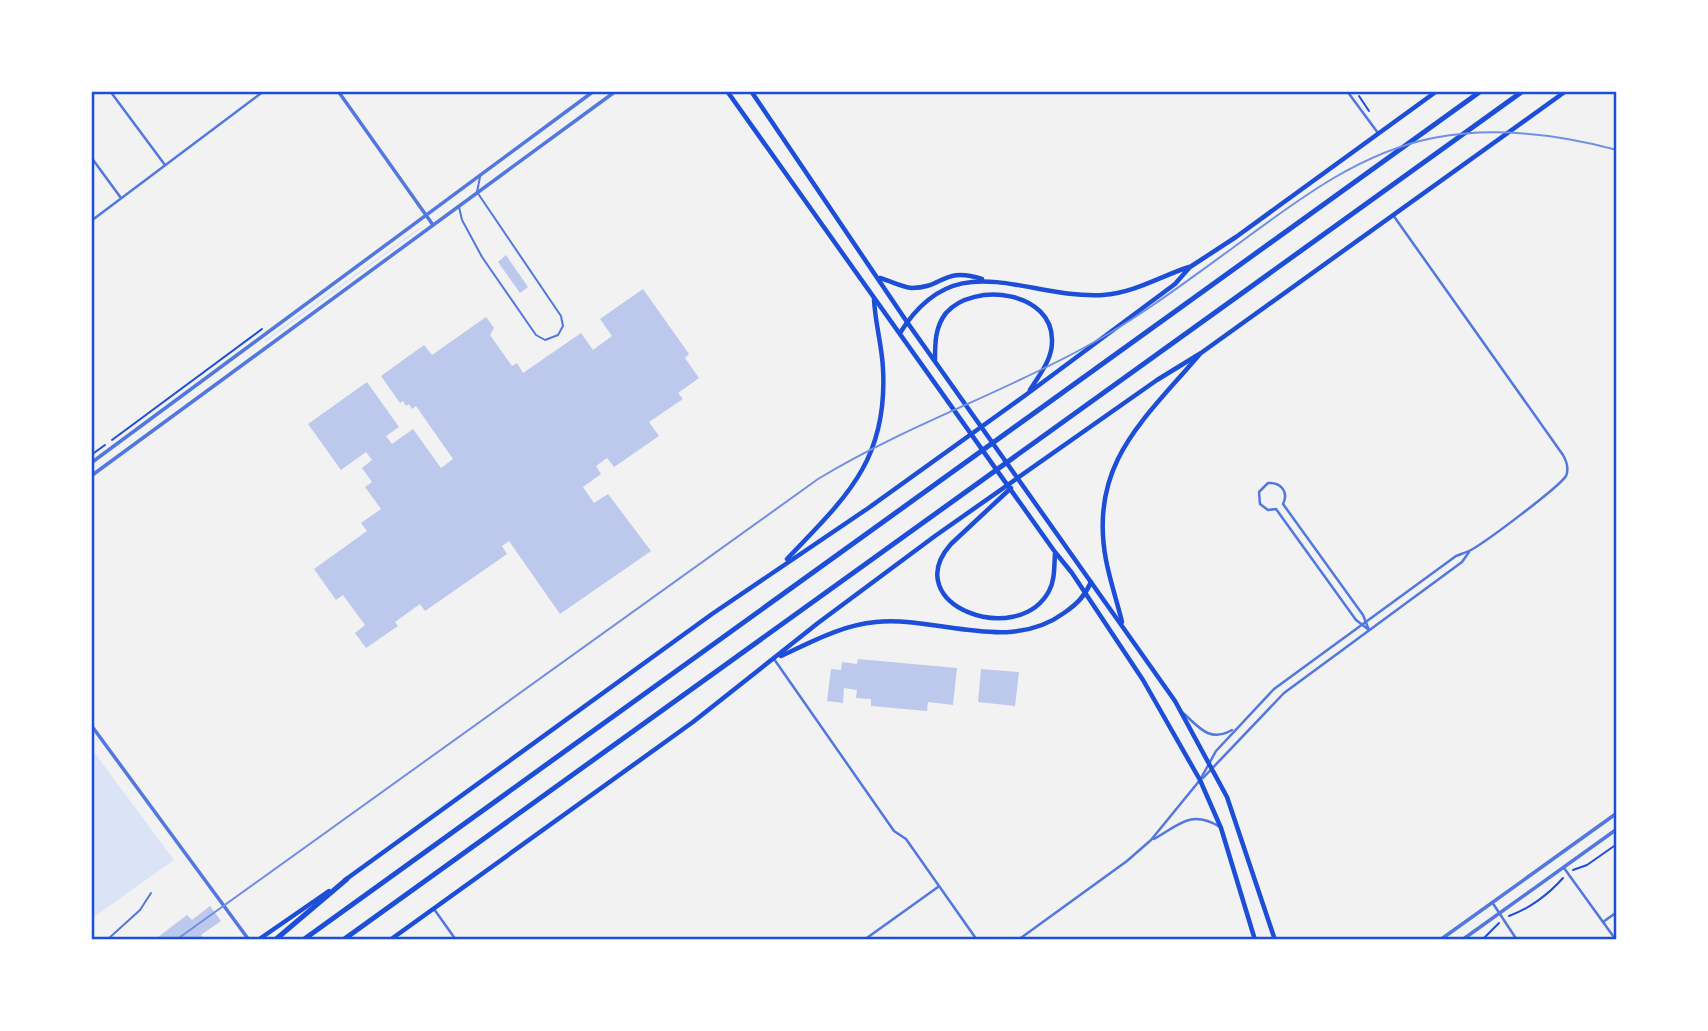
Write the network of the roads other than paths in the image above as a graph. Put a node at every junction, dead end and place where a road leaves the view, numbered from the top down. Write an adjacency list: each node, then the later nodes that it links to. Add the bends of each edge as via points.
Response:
1 (110, 91): 15 (street)
2 (264, 91): 15 (street)
3 (338, 91): 20 (street)
4 (594, 91): 16 (street)
5 (616, 91): 17 (street)
6 (727, 91): 27 (main road)
7 (751, 91): 25 (main road)
8 (1348, 91): 13 (street)
9 (1437, 91): 13 (main road)
10 (1482, 91): 68 (highway)
11 (1523, 91): 69 (highway)
12 (1566, 91): 21 (main road)
13 (1378, 133): 24 (main road)
14 (91, 157): 18 (street)
15 (165, 165): 18 (street)
16 (481, 176): 17 (lane); 20 (street)
17 (477, 192): 19 (street); 19 (lane, via 561,316 563,326 558,335 545,340 538,337 482,257 461,220)
18 (121, 198): 22 (street)
19 (459, 206): 23 (street)
20 (427, 215): 23 (street); 33 (street)
21 (1393, 215): 30 (main road); 36 (street, via 1544,426 1567,466 1560,482)
22 (91, 221)
23 (433, 225): 34 (street)
24 (1190, 267): 26 (main road, via 1108,294); 32 (main road, via 1175,284)
25 (879, 277): 26 (main road, via 910,288 960,274); 28 (main road)
26 (986, 281): 28 (main road, via 961,283 936,293)
27 (874, 298): 29 (main road); 38 (main road, via 884,376 875,440 866,465 846,496)
28 (907, 322): 29 (main road); 31 (main road)
29 (900, 333): 37 (main road)
30 (1201, 353): 35 (main road); 43 (main road, via 1131,435 1111,478 1104,518 1105,549)
31 (935, 360): 32 (main road, via 939,326 957,305 991,295 1022,300 1043,314 1052,335 1049,357); 39 (main road)
32 (1027, 394): 38 (main road)
33 (91, 463)
34 (91, 476)
35 (1021, 477): 37 (main road, via 947,549 939,569 943,593 954,606 977,616 1004,617 1025,611 1048,593); 45 (main road, via 896,564)
36 (1470, 551): 41 (street, via 1456,556); 44 (street, via 1462,562)
37 (1055, 552): 40 (main road)
38 (781, 565): 56 (main road)
39 (1091, 581): 40 (main road); 43 (main road)
40 (1086, 595): 45 (main road, via 1054,620 1030,631 871,622); 50 (main road, via 1163,712)
41 (1365, 621): 42 (street); 42 (street, via 1283,504 1286,495 1282,487 1264,485 1259,502 1268,510 1276,509); 44 (street)
42 (1361, 624): 44 (street); 48 (street, via 1282,682)
43 (1123, 626): 46 (main road)
44 (1369, 631): 49 (street, via 1284,693)
45 (774, 659): 57 (street, via 894,831 906,839); 60 (main road)
46 (1181, 711): 48 (street, via 1210,735 1223,735); 49 (main road)
47 (91, 725): 65 (street)
48 (1235, 728): 49 (street)
49 (1211, 765): 50 (street); 76 (main road, via 1237,824)
50 (1200, 780): 52 (main road); 54 (street)
51 (1617, 813): 59 (street)
52 (1221, 828): 54 (street, via 1206,819 1191,818); 75 (main road)
53 (1617, 830): 55 (street)
54 (1151, 841): 74 (street)
55 (1564, 868): 62 (street); 63 (street)
56 (347, 879): 66 (main road); 67 (highway)
57 (939, 886): 72 (street); 73 (street)
58 (151, 893): 64 (lane)
59 (1492, 902): 62 (street); 77 (street)
60 (433, 908): 70 (main road); 71 (street)
61 (1617, 912): 63 (street)
62 (1500, 913): 78 (street); 79 (street)
63 (1603, 922): 80 (street)
64 (107, 940)
65 (249, 940)
66 (258, 940)
67 (275, 940)
68 (303, 940)
69 (343, 940)
70 (390, 940)
71 (456, 940)
72 (864, 940)
73 (977, 940)
74 (1018, 940)
75 (1255, 940)
76 (1275, 940)
77 (1440, 940)
78 (1462, 940)
79 (1517, 940)
80 (1616, 940)

